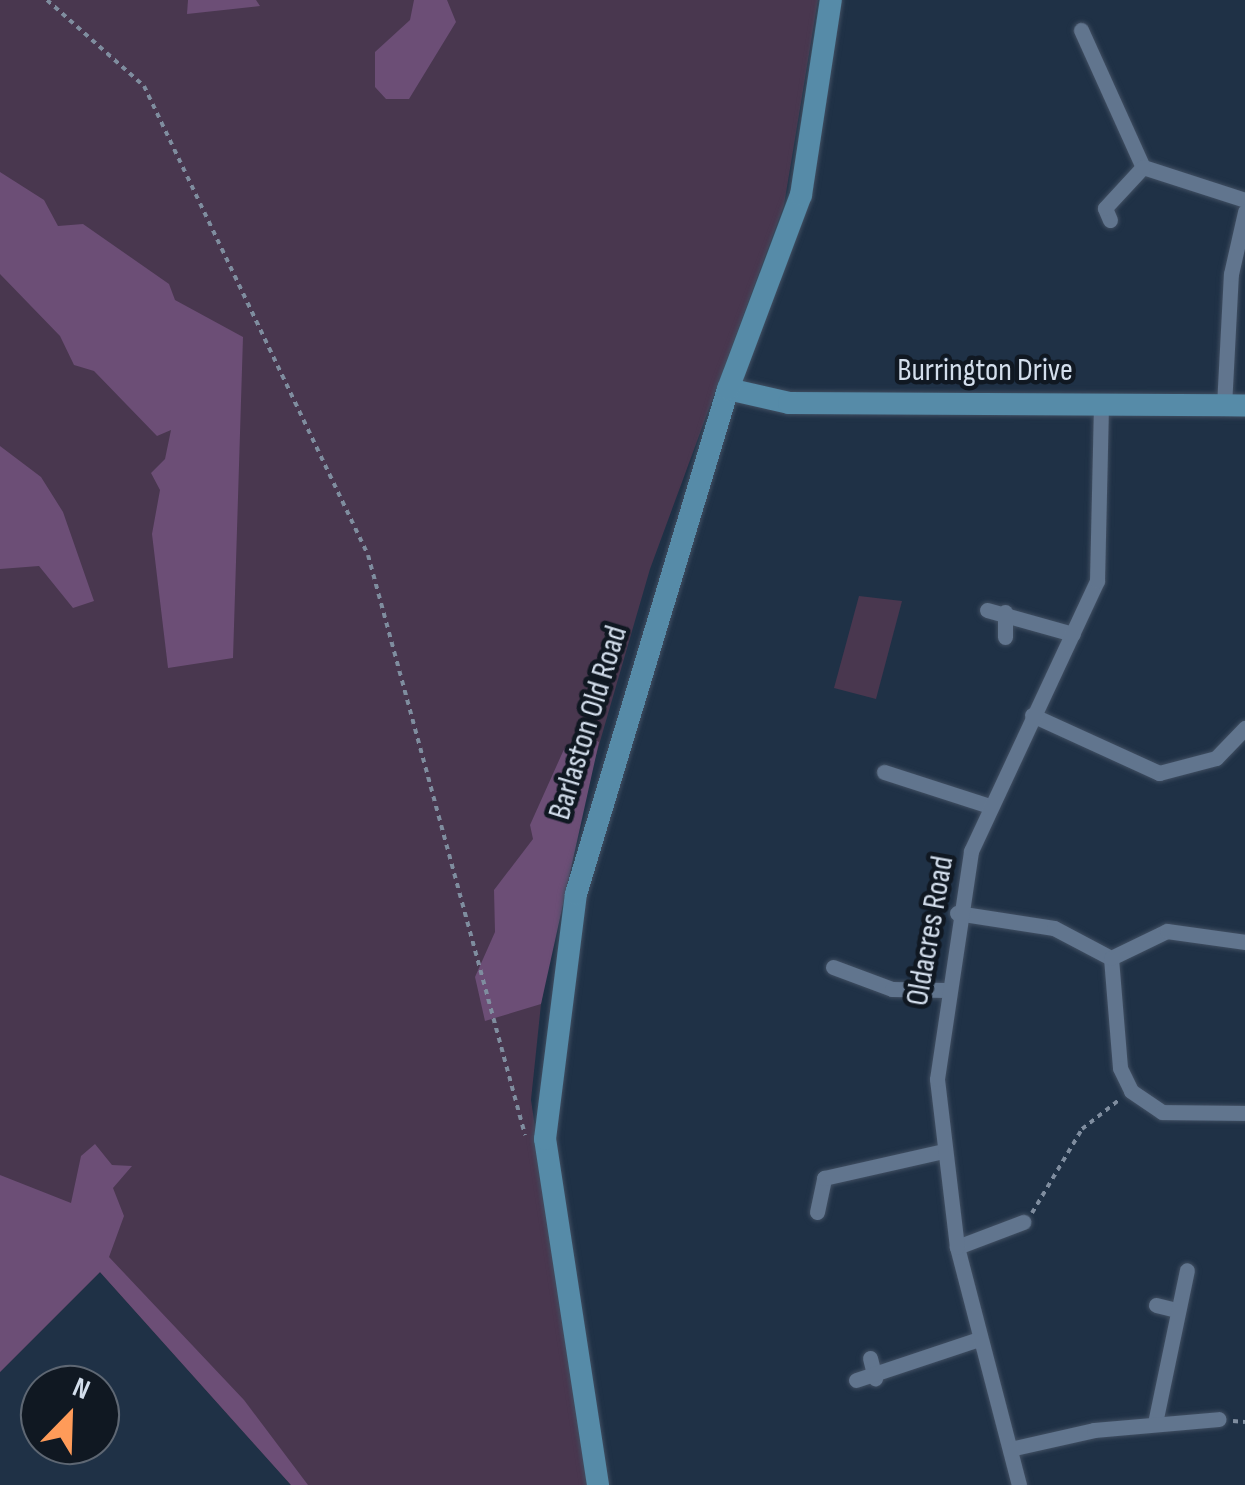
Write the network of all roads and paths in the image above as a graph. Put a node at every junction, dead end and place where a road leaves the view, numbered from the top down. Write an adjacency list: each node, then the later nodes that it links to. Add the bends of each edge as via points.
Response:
1 (47, 0): 32 (path, via 144,86 368,555)
2 (831, 0): 10 (street, Barlaston Old Road, via 809,168)
3 (1081, 30): 5 (street)
4 (1110, 52): 5 (street)
5 (1093, 57): 6 (street)
6 (1143, 167): 7 (street); 9 (street)
7 (1245, 200)
8 (1245, 212): 12 (street, via 1231,274)
9 (1102, 213)
10 (728, 389): 11 (street, Burrington Drive, via 789,403); 52 (street, Barlaston Old Road, via 593,815 550,1059 553,1212)
11 (1101, 404): 12 (street, Burrington Drive); 15 (street, Oldacres Road, via 1102,552)
12 (1235, 406)
13 (987, 610): 14 (street)
14 (1005, 612): 15 (street); 16 (street)
15 (1073, 634): 17 (street, Oldacres Road)
16 (1005, 637)
17 (1032, 715): 18 (street, via 1158,774 1216,758); 22 (street, Oldacres Road)
18 (1245, 728)
19 (884, 772): 20 (street)
20 (903, 778): 21 (street); 22 (street)
21 (897, 795)
22 (986, 805): 23 (street, Oldacres Road)
23 (957, 913): 25 (street, via 1054,928); 27 (street, Oldacres Road)
24 (1245, 942): 25 (street, via 1167,931)
25 (1111, 958): 28 (street, via 1120,1068)
26 (833, 967): 27 (street, via 845,984)
27 (946, 990): 31 (street, Oldacres Road)
28 (1131, 1091): 30 (street, via 1162,1112); 36 (path, via 1082,1129)
29 (1241, 1093): 30 (street)
30 (1244, 1112)
31 (939, 1152): 34 (street); 38 (street, Oldacres Road)
32 (530, 1156)
33 (818, 1160): 34 (street)
34 (824, 1178): 35 (street)
35 (816, 1212)
36 (1023, 1222): 37 (street)
37 (1008, 1232): 38 (street); 39 (street)
38 (957, 1247): 43 (street, Oldacres Road)
39 (1017, 1248)
40 (1187, 1270): 42 (street)
41 (1156, 1305): 42 (street)
42 (1176, 1310): 48 (street)
43 (979, 1339): 45 (street, via 930,1350); 51 (street, Oldacres Road)
44 (870, 1358): 45 (street)
45 (876, 1378): 46 (street)
46 (856, 1380)
47 (1219, 1419): 49 (street)
48 (1155, 1422): 49 (street); 51 (street)
49 (1188, 1422): 50 (street)
50 (1192, 1440)
51 (1010, 1449): 53 (street, Oldacres Road)
52 (598, 1485)
53 (1019, 1485)

